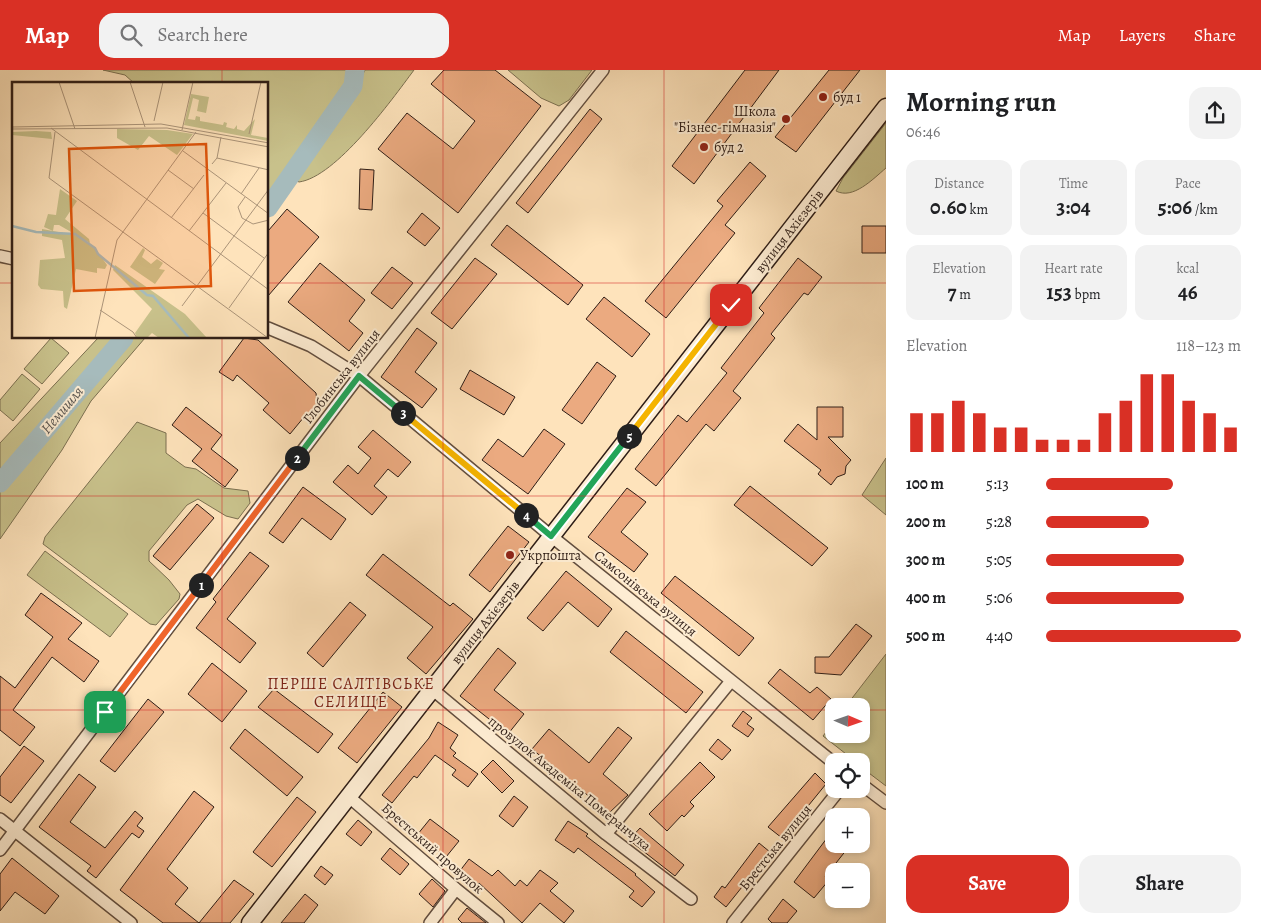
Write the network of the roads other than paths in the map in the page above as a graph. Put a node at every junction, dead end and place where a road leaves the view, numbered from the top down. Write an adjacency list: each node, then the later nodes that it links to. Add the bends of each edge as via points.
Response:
1 (603, 70): 4 (street, Глобинська вулиця)
2 (886, 107): 5 (main road, вулиця Ахієзерів)
3 (269, 328): 4 (street, Самсонівська вулиця, via 311,346)
4 (359, 376): 5 (street, Самсонівська вулиця); 14 (street, Глобинська вулиця)
5 (551, 536): 6 (street, Самсонівська вулиця); 7 (main road, вулиця Ахієзерів)
6 (731, 681): 8 (street, Самсонівська вулиця); 15 (street)
7 (432, 689): 10 (main road, вулиця Ахієзерів); 15 (street, провулок Академіка Померанчука)
8 (825, 756)
9 (870, 790): 12 (street)
10 (348, 796): 17 (street, Брестський провулок); 20 (main road, вулиця Ахієзерів)
11 (833, 798): 23 (street, Брестська вулиця)
12 (886, 802)
13 (0, 820): 14 (street)
14 (15, 830): 16 (street, Глобинська вулиця); 19 (street)
15 (606, 834): 18 (street, провулок Академіка Померанчука)
16 (0, 850)
17 (456, 889): 21 (street); 22 (street, Брестський провулок)
18 (692, 899)
19 (131, 923)
20 (250, 923)
21 (430, 923)
22 (498, 923)
23 (733, 923)

